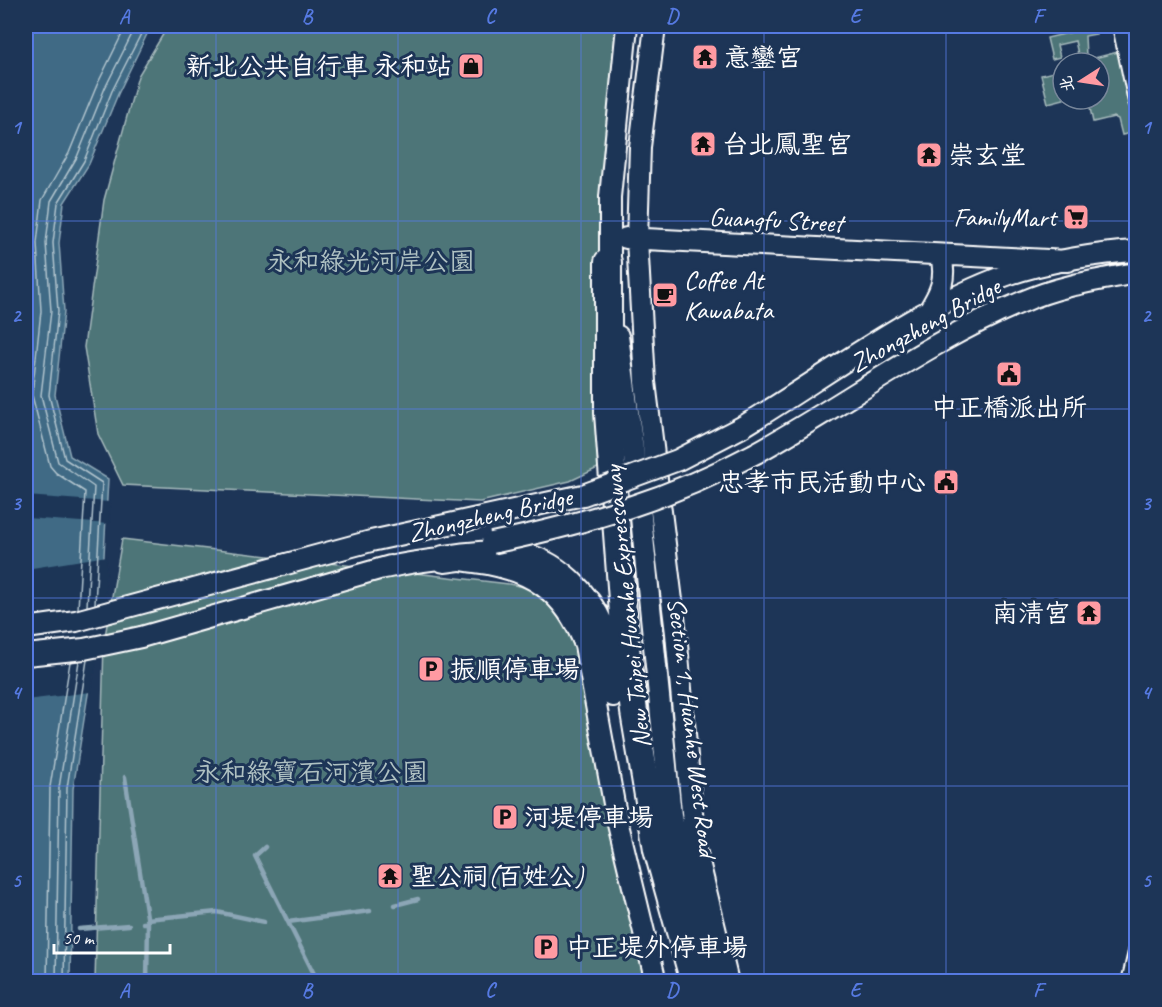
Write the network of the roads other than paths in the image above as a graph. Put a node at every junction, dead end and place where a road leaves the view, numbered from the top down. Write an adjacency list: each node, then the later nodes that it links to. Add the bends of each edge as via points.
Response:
1 (627, 26): 5 (main road, Section 1, Huanhe West Road)
2 (655, 26): 6 (main road, Section 1, Huanhe West Road, via 640,147)
3 (1120, 26): 4 (street)
4 (1137, 102)
5 (608, 237): 6 (main road, Guangfu Street); 10 (main road, Section 1, Huanhe West Road)
6 (637, 239): 8 (main road, Guangfu Street); 22 (main road, Section 1, Huanhe West Road, via 645,382 676,633 695,845)
7 (1137, 251): 9 (main road)
8 (941, 256): 9 (main road, Guangfu Street); 12 (main road, via 944,281)
9 (1068, 261): 12 (main road, Zhongzheng Bridge, via 1008,275)
10 (608, 262): 20 (highway, New Taipei Huanhe Expressaway, via 608,413 625,640 657,849); 21 (main road, Section 1, Huanhe West Road, via 638,487 671,815)
11 (1137, 273): 14 (main road, Zhongzheng Bridge, bridge, via 1078,284 1022,302 948,339 756,453 683,489 566,527)
12 (927, 312): 15 (main road, Zhongzheng Bridge, bridge, via 742,427 678,460 583,495 371,541 76,621)
13 (444, 559): 14 (main road); 18 (main road, via 492,564 542,583 564,604 577,624 590,667 616,820); 19 (highway, via 490,553 520,556 548,565 571,585 602,629 628,779)
14 (379, 569): 16 (main road, Zhongzheng Bridge, via 141,637 84,649)
15 (26, 628)
16 (26, 655)
17 (1137, 952): 23 (street)
18 (656, 981)
19 (682, 981)
20 (694, 981)
21 (710, 981)
22 (728, 981)
23 (1129, 981)

